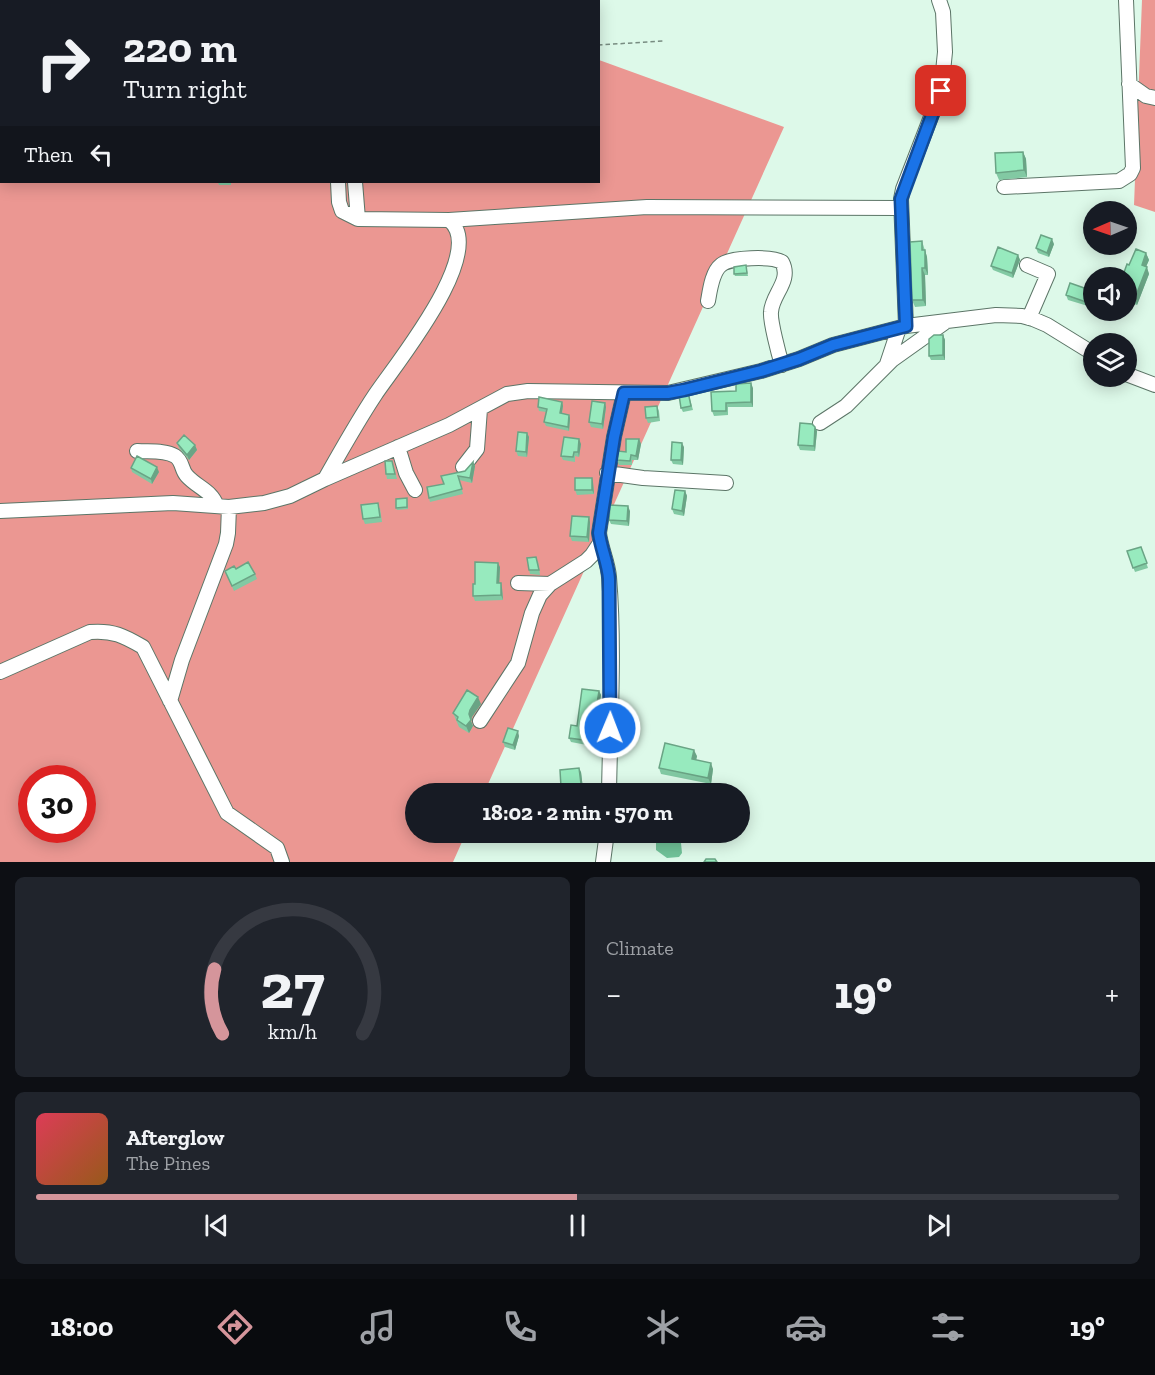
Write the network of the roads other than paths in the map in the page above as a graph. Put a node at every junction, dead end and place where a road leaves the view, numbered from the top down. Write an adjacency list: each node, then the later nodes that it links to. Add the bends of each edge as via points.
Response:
1 (939, 0): 8 (street, via 945,52 941,91 903,189)
2 (1126, 0): 3 (street)
3 (1130, 84): 4 (street); 7 (street, via 1133,168 1125,178 1113,182)
4 (1155, 98)
5 (338, 183): 9 (street, via 342,211)
6 (355, 183): 9 (street)
7 (1004, 187)
8 (900, 208): 10 (street, via 647,207); 15 (street)
9 (358, 219): 10 (street)
10 (449, 220): 28 (street, via 459,231 460,244 447,285)
11 (1027, 265): 13 (street, via 1048,274)
12 (708, 301): 18 (street, via 715,275 729,261 782,262 785,278 772,303 771,315)
13 (1029, 318): 14 (street, via 996,315); 16 (street)
14 (946, 321): 15 (street); 17 (street)
15 (903, 327): 17 (street); 18 (street, via 833,345)
16 (1083, 347)
17 (887, 364): 23 (street, via 846,406)
18 (782, 365): 21 (street, via 668,393)
19 (1137, 378): 20 (street)
20 (1155, 385)
21 (624, 393): 22 (street, via 528,391 507,394); 27 (street)
22 (480, 409): 24 (street); 26 (street, via 477,449)
23 (820, 423)
24 (398, 447): 28 (street); 30 (street)
25 (137, 451): 31 (street, via 176,457 185,473)
26 (463, 466)
27 (608, 473): 29 (street); 34 (street)
28 (325, 479): 31 (street, via 290,496)
29 (726, 483)
30 (415, 490)
31 (223, 507): 32 (street, via 173,503); 33 (street)
32 (0, 511)
33 (227, 538): 35 (street); 39 (street)
34 (600, 543): 37 (street, via 577,568); 41 (street, via 608,563 610,599)
35 (234, 557)
36 (518, 583): 37 (street)
37 (550, 584): 40 (street, via 536,602 518,663)
38 (0, 672): 39 (street, via 90,632 105,631 143,647)
39 (170, 701): 43 (street, via 227,813 277,848)
40 (480, 721)
41 (609, 783)
42 (606, 843): 44 (street)
43 (282, 862)
44 (603, 862)

